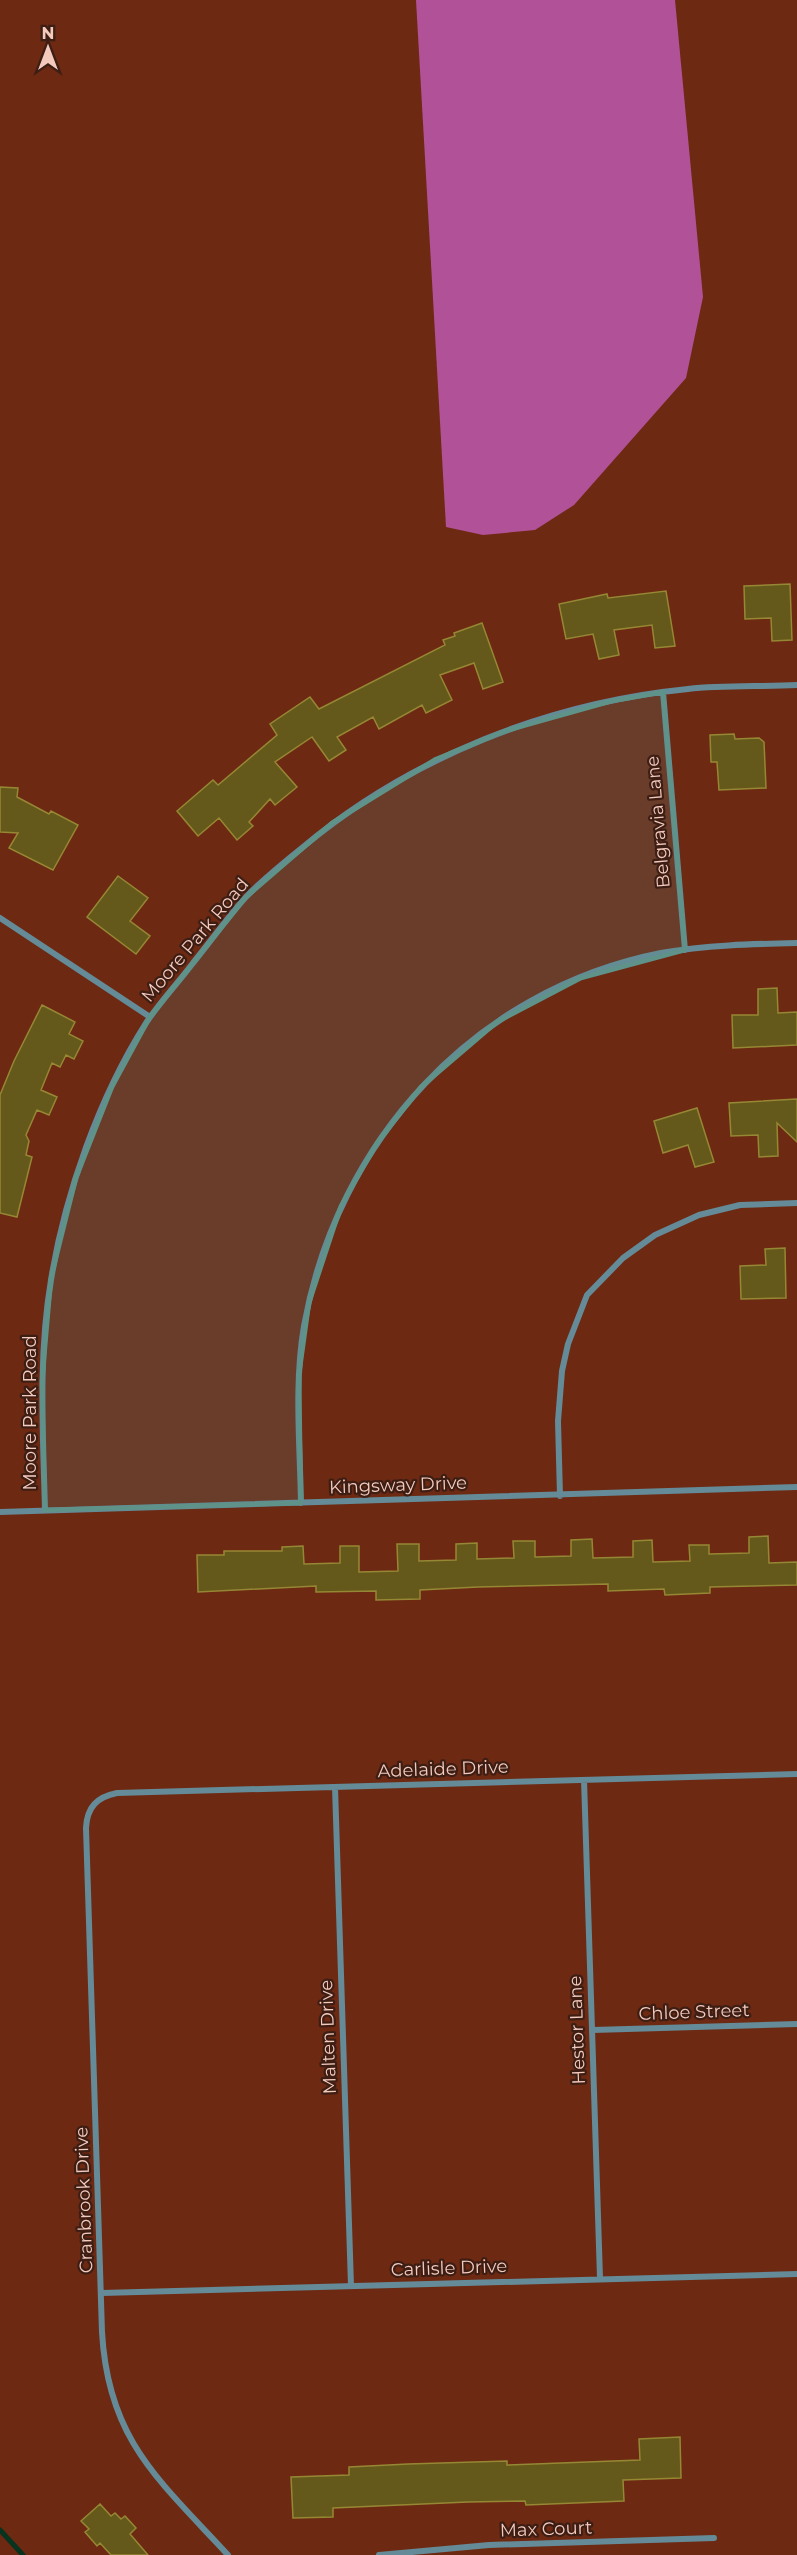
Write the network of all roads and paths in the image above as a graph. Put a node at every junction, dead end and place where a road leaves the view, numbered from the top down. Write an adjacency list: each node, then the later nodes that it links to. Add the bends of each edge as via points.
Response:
1 (797, 685): 2 (street, Moore Park Road)
2 (663, 692): 5 (street, Belgravia Lane); 6 (street, Moore Park Road, via 612,700 506,731 436,759 332,822 246,898)
3 (0, 918): 6 (street)
4 (797, 943): 5 (street)
5 (685, 950): 10 (street, via 614,966 581,978 497,1022 458,1051 421,1087 377,1143 341,1206 309,1303 299,1375)
6 (150, 1017): 11 (street, Moore Park Road, via 93,1132 76,1178 51,1278 42,1382)
7 (797, 1203): 9 (street, via 740,1205 699,1215 655,1235 622,1258 587,1295 562,1371 558,1421)
8 (797, 1487): 9 (street, Kingsway Drive)
9 (560, 1496): 10 (street, Kingsway Drive)
10 (302, 1503): 11 (street, Kingsway Drive)
11 (45, 1510): 12 (street, Kingsway Drive)
12 (0, 1512)
13 (797, 1774): 14 (street, Adelaide Drive)
14 (584, 1780): 15 (street, Adelaide Drive); 18 (street, Hestor Lane)
15 (335, 1787): 16 (street, Adelaide Drive, via 117,1793); 21 (street, Malten Drive)
16 (93, 1804): 22 (street, Cranbrook Drive, via 86,1828)
17 (797, 2024): 18 (street, Chloe Street)
18 (592, 2030): 20 (street, Hestor Lane)
19 (797, 2274): 20 (street, Carlisle Drive)
20 (600, 2278): 21 (street, Carlisle Drive)
21 (351, 2286): 22 (street, Carlisle Drive)
22 (102, 2293): 24 (street, Cranbrook Drive, via 106,2375 119,2418 159,2480)
23 (714, 2538): 25 (street, Max Court, via 489,2545)
24 (228, 2555)
25 (379, 2555)

